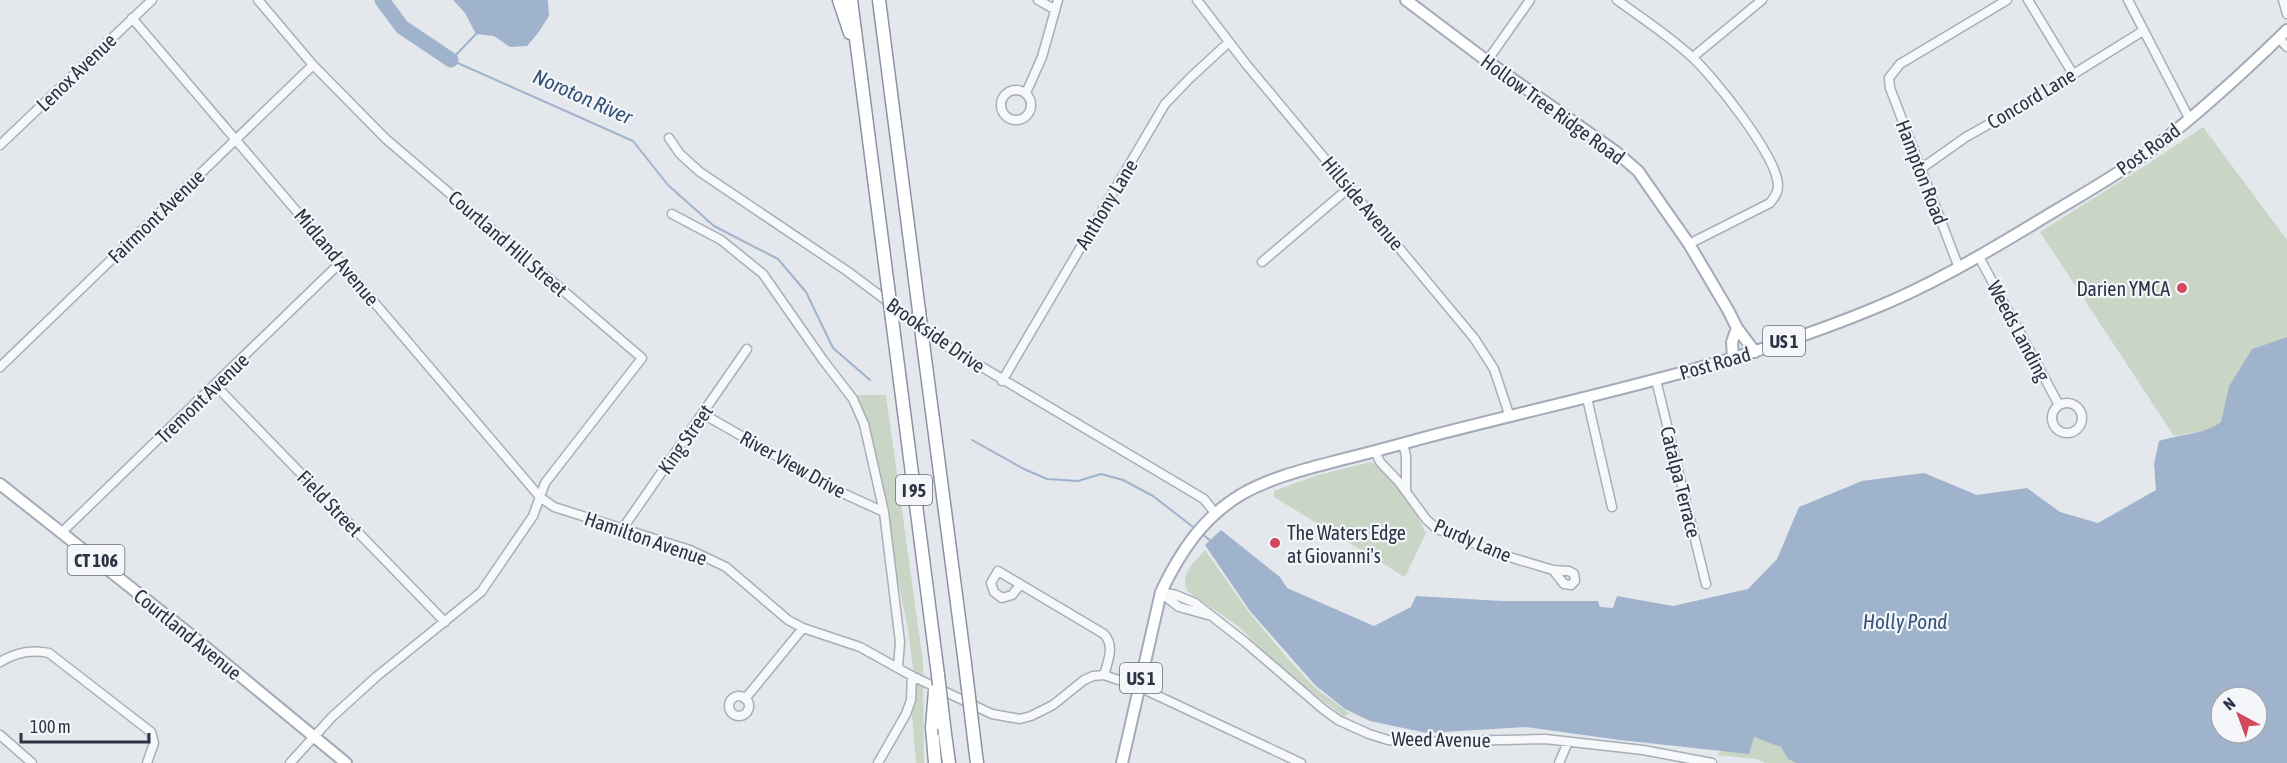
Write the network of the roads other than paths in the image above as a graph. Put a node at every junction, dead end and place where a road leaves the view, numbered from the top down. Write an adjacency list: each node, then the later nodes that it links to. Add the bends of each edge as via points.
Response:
1 (152, 0): 18 (street, Lenox Avenue)
2 (258, 0): 26 (street, Courtland Hill Street)
3 (839, 0): 23 (highway)
4 (851, 0): 23 (highway, I 95)
5 (879, 0): 86 (highway, I 95, bridge)
6 (1038, 0): 16 (street)
7 (1197, 0): 21 (street, Hillside Avenue)
8 (1406, 0): 25 (main road, Hollow Tree Ridge Road)
9 (1530, 0): 25 (street)
10 (1617, 0): 24 (street)
11 (1762, 0): 24 (street)
12 (2007, 0): 33 (street, Hampton Road, via 1900,64 1890,75 1890,88)
13 (2028, 0): 27 (street)
14 (2128, 0): 19 (street)
15 (2283, 0): 17 (street)
16 (1056, 4): 28 (street)
17 (2287, 14)
18 (132, 18): 31 (street, Midland Avenue); 32 (street, Lenox Avenue)
19 (2143, 31): 27 (street, Concord Lane); 29 (street)
20 (2283, 34): 22 (street); 29 (main road, Post Road / US 1)
21 (1229, 42): 34 (street, Hillside Avenue); 47 (street, Anthony Lane, via 1165,104)
22 (2287, 47)
23 (857, 48): 71 (highway, I 95, bridge)
24 (1693, 57): 36 (street, via 1762,148 1778,187 1776,195 1763,208)
25 (1487, 61): 36 (main road, Hollow Tree Ridge Road, via 1638,171)
26 (313, 65): 31 (street, Fairmont Avenue); 57 (street, Courtland Hill Street, via 386,139 642,358 545,483)
27 (2073, 74): 33 (street, Concord Lane, via 1966,137)
28 (1026, 93)
29 (2189, 118): 37 (main road, Post Road / US 1, via 2149,152)
30 (669, 138): 47 (street, Brookside Drive, via 700,172)
31 (236, 139): 38 (street, Midland Avenue); 45 (street, Fairmont Avenue)
32 (0, 145)
33 (1922, 168): 40 (street, Hampton Road)
34 (1350, 187): 39 (street); 52 (street, Hillside Avenue, via 1474,338 1494,369)
35 (672, 214): 59 (street, via 721,240 763,274 853,399 864,424)
36 (1689, 244): 41 (main road, Hollow Tree Ridge Road)
37 (1979, 257): 40 (main road, Post Road / US 1); 50 (street, Weeds Landing)
38 (341, 262): 48 (street, Tremont Avenue); 57 (street, Midland Avenue)
39 (1262, 262)
40 (1959, 268): 43 (main road, Post Road / US 1, via 1872,309)
41 (1737, 328): 43 (main road, Hollow Tree Ridge Road); 44 (main road, via 1732,342)
42 (747, 349): 51 (street, King Street)
43 (1755, 351): 44 (main road, Post Road / US 1)
44 (1733, 358): 46 (main road, Post Road / US 1)
45 (0, 367)
46 (1656, 380): 49 (main road, Post Road / US 1); 64 (street, Catalpa Terrace)
47 (1002, 381): 60 (street, Brookside Drive, via 1204,499)
48 (215, 385): 62 (street, Tremont Avenue); 67 (street, Field Street)
49 (1587, 398): 52 (main road, Post Road / US 1); 58 (street)
50 (2059, 405)
51 (703, 414): 59 (street, River View Drive, via 838,491); 61 (street, King Street)
52 (1510, 417): 53 (main road, Post Road / US 1)
53 (1402, 443): 54 (main road, Post Road / US 1); 56 (street)
54 (1375, 451): 56 (street, Purdy Lane); 60 (main road, Post Road / US 1, via 1276,478 1243,494)
55 (0, 484): 62 (main road, Courtland Avenue / CT 106)
56 (1406, 491): 63 (street, Purdy Lane, via 1437,528)
57 (540, 498): 61 (street, Hamilton Avenue, via 554,507); 67 (street, via 533,516 485,587)
58 (1612, 507)
59 (884, 512): 70 (street, via 900,642)
60 (1213, 516): 66 (main road, US 1, via 1192,537)
61 (622, 528): 68 (street, Hamilton Avenue, via 690,550 726,567 788,620)
62 (61, 533): 77 (main road, Courtland Avenue / CT 106)
63 (1553, 570)
64 (1707, 584)
65 (1020, 585): 72 (street, via 1107,637 1110,649)
66 (1161, 592): 74 (main road, US 1); 78 (street, Weed Avenue, via 1194,603 1323,709 1369,734 1413,742)
67 (445, 622): 77 (street, via 376,676)
68 (803, 628): 70 (street, Hamilton Avenue, via 860,647); 75 (street)
69 (0, 662): 80 (street, via 18,653 50,652 151,732 154,743)
70 (898, 667): 73 (street, Hamilton Avenue)
71 (938, 675): 84 (highway, bridge, via 932,727); 85 (highway, I 95, bridge)
72 (1104, 675): 73 (street, Hamilton Avenue, via 1084,680 1042,712 1020,718 992,714); 74 (street)
73 (912, 676): 83 (street, via 906,714)
74 (1139, 687): 87 (main road, US 1); 88 (street)
75 (746, 699)
76 (0, 735): 79 (street)
77 (314, 736): 81 (street); 82 (main road, Courtland Avenue / CT 106)
78 (1568, 742): 89 (street); 90 (street, Weed Avenue)
79 (32, 763)
80 (147, 763)
81 (290, 763)
82 (346, 763)
83 (878, 763)
84 (935, 763)
85 (949, 763)
86 (977, 763)
87 (1122, 763)
88 (1301, 763)
89 (1559, 763)
90 (1712, 763)

